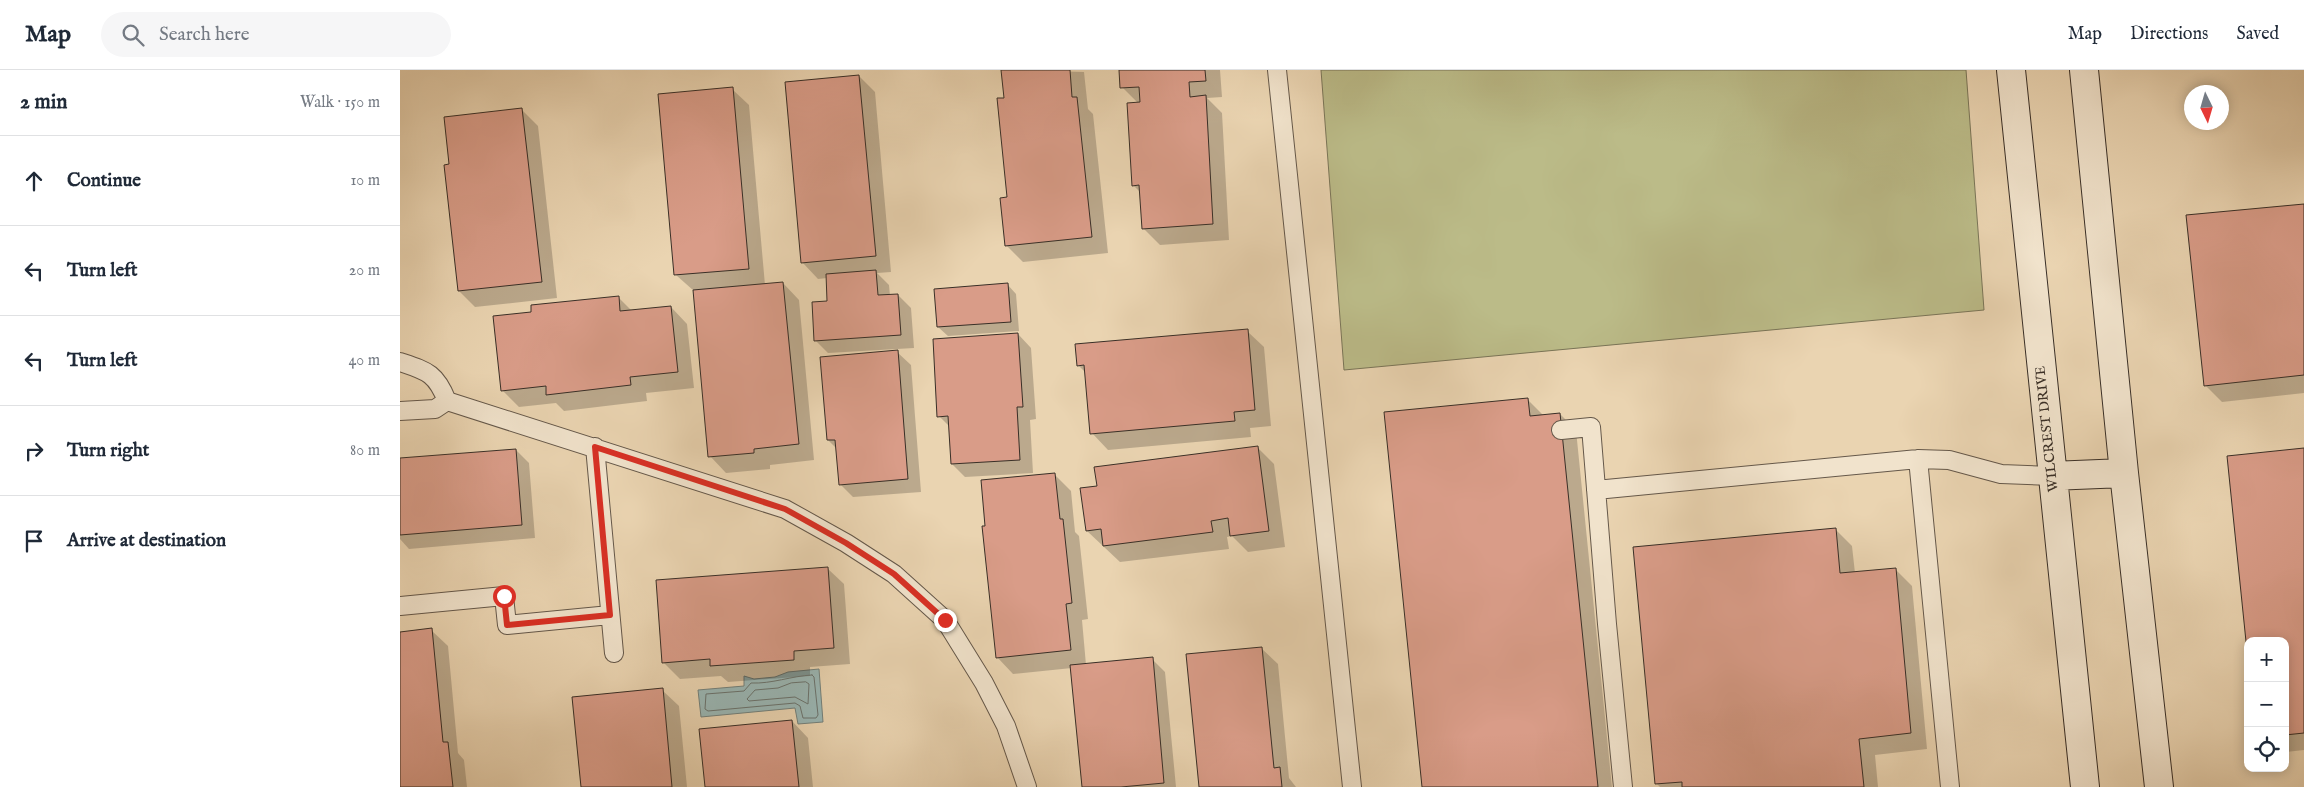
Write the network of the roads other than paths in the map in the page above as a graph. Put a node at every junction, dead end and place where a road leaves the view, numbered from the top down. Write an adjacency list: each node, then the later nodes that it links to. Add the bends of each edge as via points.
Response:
1 (1277, 70): 17 (lane)
2 (2011, 70): 11 (main road, WILCREST DRIVE)
3 (2084, 70): 10 (main road)
4 (400, 362): 5 (lane, via 432,375 441,385)
5 (447, 401): 6 (lane, via 435,409); 8 (lane)
6 (400, 411)
7 (1562, 430): 12 (lane, via 1591,427)
8 (595, 447): 14 (lane); 16 (lane, via 785,509 894,574 945,620 960,644 1006,726)
9 (1918, 459): 11 (lane, via 1948,460 2000,474); 12 (lane); 19 (lane)
10 (2124, 472): 11 (main road); 21 (main road)
11 (2051, 476): 20 (main road, WILCREST DRIVE)
12 (1596, 490): 18 (lane)
13 (400, 606): 14 (lane, via 504,596 507,625)
14 (610, 615): 15 (lane)
15 (614, 654)
16 (1027, 787)
17 (1352, 787)
18 (1623, 787)
19 (1950, 787)
20 (2085, 787)
21 (2159, 787)

